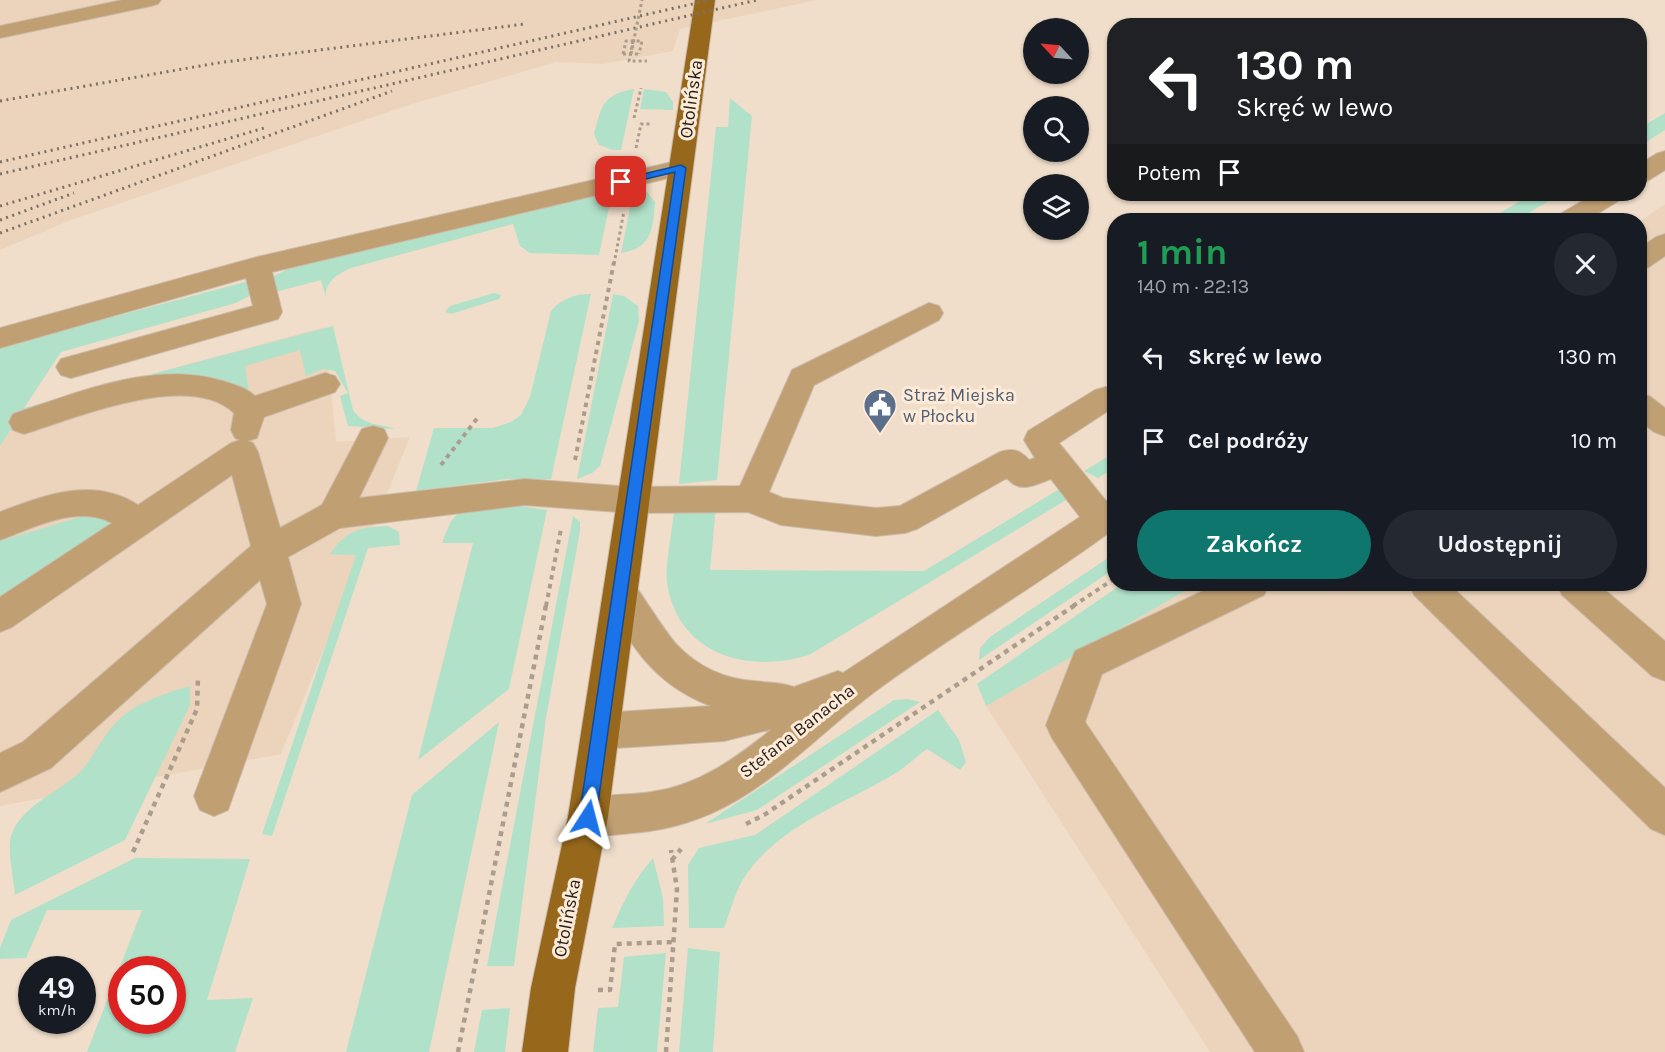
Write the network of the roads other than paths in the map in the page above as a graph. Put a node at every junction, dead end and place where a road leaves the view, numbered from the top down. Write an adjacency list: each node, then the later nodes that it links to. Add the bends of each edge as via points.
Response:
1 (151, 0): 3 (street)
2 (705, 0): 8 (main road, Otolińska)
3 (114, 4): 5 (street)
4 (0, 10): 5 (street)
5 (46, 22): 6 (street)
6 (0, 32)
7 (1665, 159): 9 (street)
8 (681, 168): 14 (street); 28 (main road, Otolińska)
9 (1647, 171)
10 (1600, 201): 11 (street)
11 (1580, 213)
12 (1665, 243): 13 (street)
13 (1647, 256)
14 (257, 266): 16 (street); 17 (street, via 268,312)
15 (929, 313): 27 (street, via 802,378)
16 (0, 338)
17 (71, 367)
18 (326, 384): 20 (street)
19 (1106, 398): 26 (street, via 1039,440)
20 (250, 410): 22 (street, via 235,396 209,388 170,384 135,388); 25 (street)
21 (1647, 410): 23 (street)
22 (24, 422)
23 (1665, 424)
24 (373, 438): 29 (street)
25 (242, 452): 32 (street); 34 (street)
26 (1058, 462): 27 (street, via 1024,476 1011,461 905,519 876,522 781,511); 30 (street)
27 (750, 499): 28 (street)
28 (632, 500): 29 (street, via 525,492); 35 (main road, Otolińska)
29 (334, 515): 34 (street)
30 (1107, 515)
31 (1107, 517): 41 (street, Stefana Banacha)
32 (138, 523): 33 (street, via 123,510 84,502 64,503); 39 (street)
33 (0, 526)
34 (270, 550): 44 (street, via 37,755); 45 (street, via 284,604)
35 (620, 590): 42 (street, Stefana Banacha, via 665,661 695,683 727,695 763,700); 43 (main road, Otolińska)
36 (1237, 591): 49 (street, via 1088,663 1065,725)
37 (1432, 591): 46 (street)
38 (1582, 591): 40 (street)
39 (0, 616)
40 (1665, 664)
41 (867, 676): 42 (street, Stefana Banacha); 47 (street, Stefana Banacha, via 758,765 727,784 687,804)
42 (810, 699): 43 (street, Stefana Banacha, via 783,710 724,723)
43 (601, 731): 47 (main road, Otolińska)
44 (0, 773)
45 (214, 796)
46 (1665, 815)
47 (588, 818): 48 (main road, Otolińska, via 553,988)
48 (546, 1052)
49 (1281, 1052)

